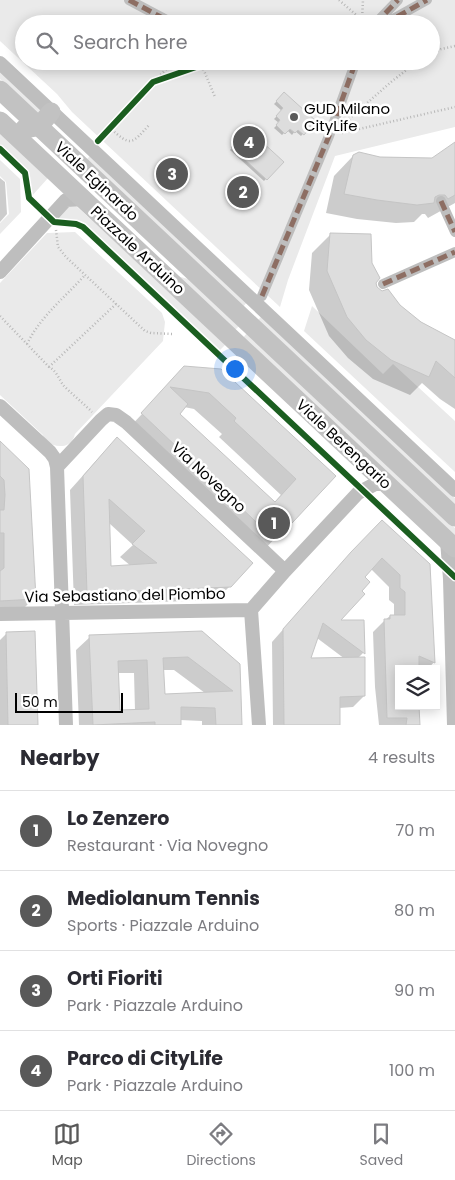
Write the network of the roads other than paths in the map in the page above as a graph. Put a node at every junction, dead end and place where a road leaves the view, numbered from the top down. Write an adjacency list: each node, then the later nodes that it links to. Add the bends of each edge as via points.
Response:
1 (129, 0): 4 (street)
2 (398, 0): 5 (street)
3 (428, 0): 6 (street)
4 (157, 15)
5 (384, 15)
6 (400, 15)
7 (0, 63): 11 (street, Viale Eginardo)
8 (353, 70): 21 (street, via 329,136)
9 (0, 90): 13 (main road, Viale Eginardo)
10 (0, 106): 13 (main road, via 22,126)
11 (51, 112): 13 (main road); 27 (street, Viale Eginardo, via 94,145 285,332)
12 (0, 121): 14 (main road, Viale Eginardo)
13 (38, 126): 19 (main road, Viale Eginardo)
14 (83, 199): 18 (street, Piazzale Arduino, via 66,200); 19 (main road, via 104,203 166,261); 23 (main road, Piazzale Arduino)
15 (440, 201): 16 (street)
16 (455, 232)
17 (455, 252): 20 (street)
18 (0, 272)
19 (194, 272): 22 (main road, Piazzale Arduino)
20 (384, 284)
21 (262, 296)
22 (249, 324): 28 (main road, Viale Berengario)
23 (234, 340): 26 (main road, Viale Berengario)
24 (0, 406): 25 (street, via 50,452)
25 (57, 467): 30 (street, Via Novegno, via 102,415 116,415); 32 (street)
26 (393, 489): 29 (main road, Viale Berengario); 30 (street, via 375,484 362,490)
27 (455, 490)
28 (455, 516)
29 (451, 544): 36 (street)
30 (285, 570): 31 (street)
31 (251, 610): 32 (street, Via Sebastiano del Piombo); 35 (street)
32 (63, 612): 33 (street, Via Sebastiano del Piombo); 34 (street)
33 (0, 614)
34 (66, 725)
35 (259, 725)
36 (454, 725)

